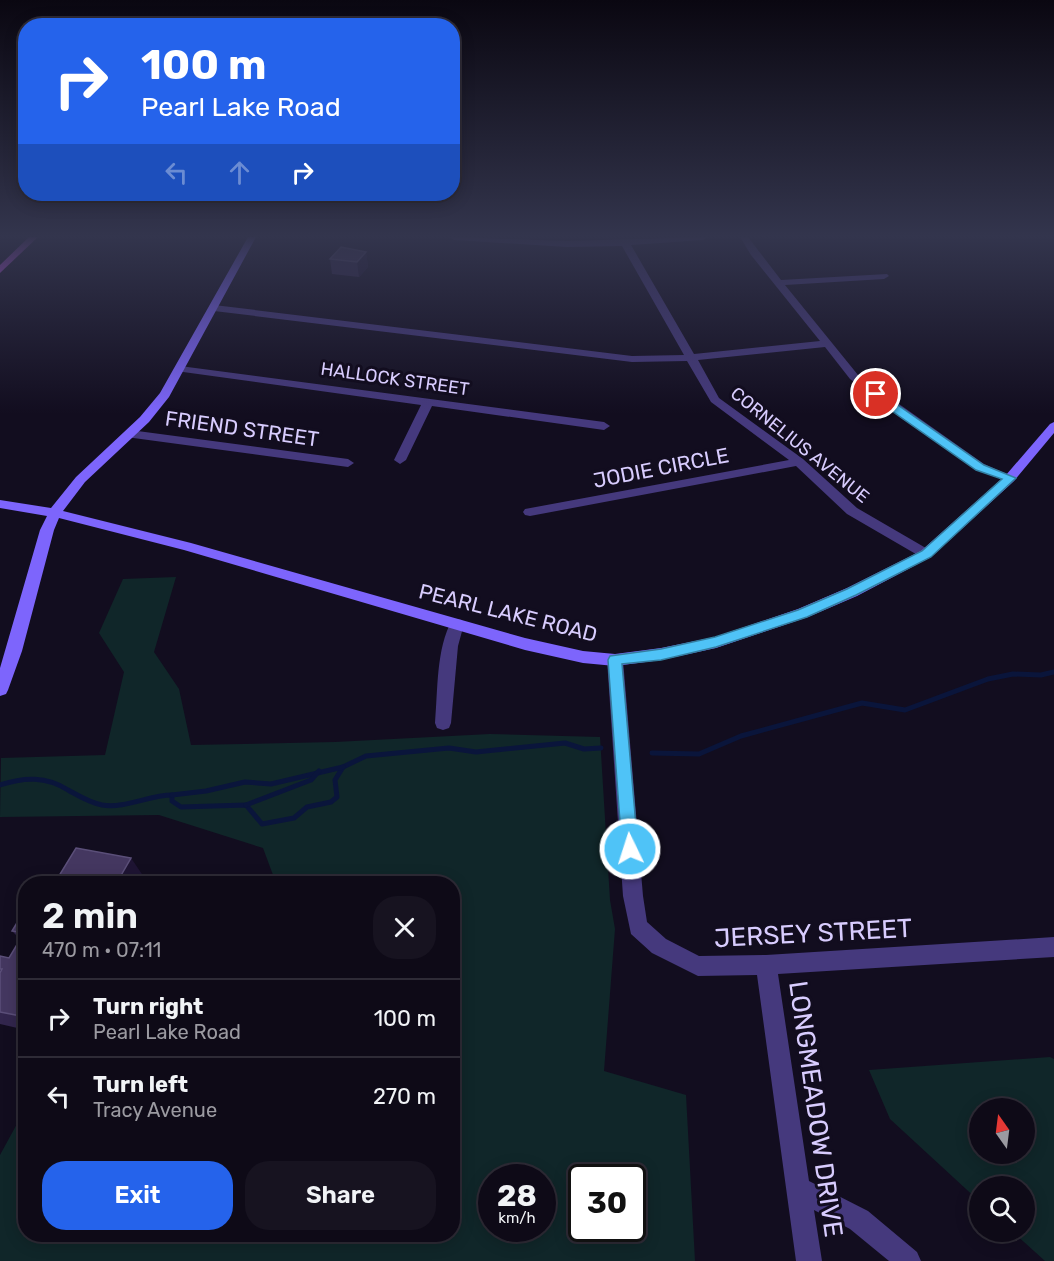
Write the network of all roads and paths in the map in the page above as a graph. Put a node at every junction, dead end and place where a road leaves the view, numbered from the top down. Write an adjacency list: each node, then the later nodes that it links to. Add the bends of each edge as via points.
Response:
1 (221, 296): 4 (main road)
2 (654, 296): 6 (street, CORNELIUS AVENUE)
3 (788, 296): 5 (street)
4 (214, 308): 6 (street, via 632,359); 7 (main road)
5 (826, 344): 6 (street); 15 (street, via 854,377 876,394 980,467)
6 (689, 358): 13 (street, CORNELIUS AVENUE, via 715,400)
7 (180, 369): 8 (street, HALLOCK STREET); 11 (main road, via 161,400)
8 (428, 402): 9 (street, HALLOCK STREET); 12 (street)
9 (604, 426)
10 (1054, 426): 15 (main road, PEARL LAKE ROAD)
11 (130, 434): 14 (street, FRIEND STREET); 18 (main road, via 73,488)
12 (400, 460)
13 (799, 462): 17 (street, JODIE CIRCLE); 19 (street, CORNELIUS AVENUE, via 852,511)
14 (348, 463)
15 (1010, 478): 19 (main road, PEARL LAKE ROAD)
16 (0, 504): 18 (main road, PEARL LAKE ROAD)
17 (530, 512)
18 (54, 513): 20 (main road, PEARL LAKE ROAD, via 186,546); 22 (main road)
19 (927, 554): 21 (main road, PEARL LAKE ROAD, via 803,613 716,642)
20 (456, 624): 21 (main road, PEARL LAKE ROAD, via 583,657); 23 (street, via 450,646)
21 (615, 660): 25 (street, JERSEY STREET, via 638,927 659,946 698,966)
22 (0, 690)
23 (443, 723)
24 (1054, 947): 25 (street, JERSEY STREET)
25 (766, 965): 26 (street, LONGMEADOW DRIVE)
26 (799, 1189): 27 (street, LONGMEADOW DRIVE); 28 (street, via 859,1220)
27 (809, 1261)
28 (908, 1261)

